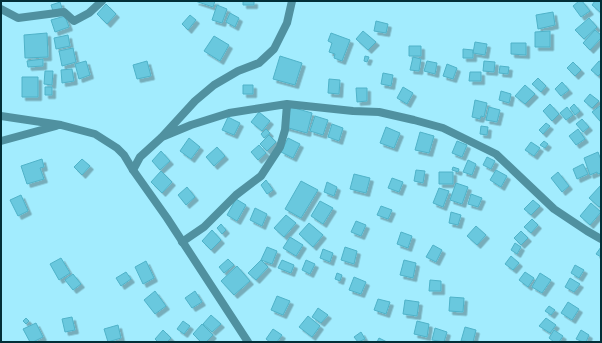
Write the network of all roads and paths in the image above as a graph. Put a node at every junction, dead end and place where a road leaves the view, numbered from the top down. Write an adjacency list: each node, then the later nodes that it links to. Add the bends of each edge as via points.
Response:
1 (102, 1): 3 (street, via 89,14 74,22 64,12 18,18)
2 (292, 1): 7 (street, via 287,23 274,49 260,63 238,71 214,85 195,101)
3 (1, 9)
4 (287, 104): 7 (street, via 228,113); 10 (street, via 379,112 443,128 496,154 554,209); 11 (street, via 285,130 280,147 261,176 236,196 204,228)
5 (1, 116): 6 (street)
6 (61, 125): 8 (street); 9 (street, via 95,134 117,148)
7 (162, 137): 9 (street, via 140,157)
8 (1, 141)
9 (133, 170): 11 (street)
10 (601, 239)
11 (182, 242): 12 (street)
12 (248, 342)

